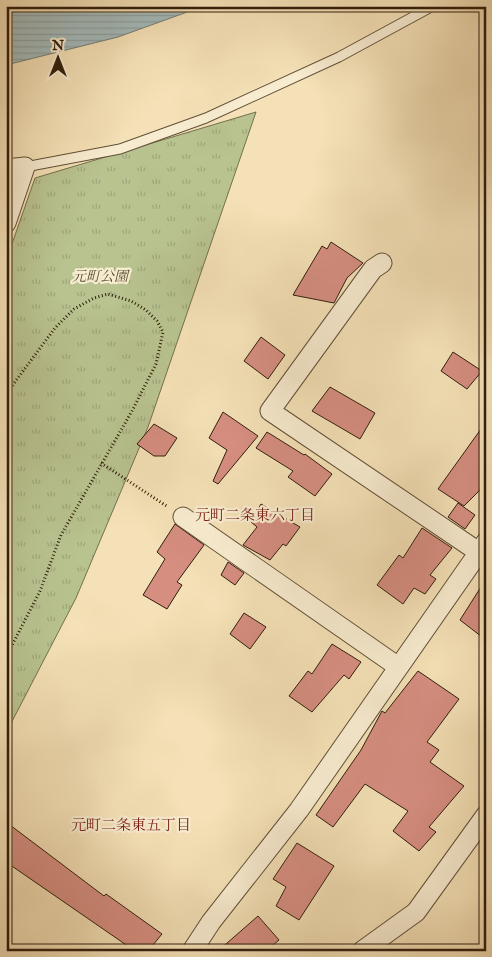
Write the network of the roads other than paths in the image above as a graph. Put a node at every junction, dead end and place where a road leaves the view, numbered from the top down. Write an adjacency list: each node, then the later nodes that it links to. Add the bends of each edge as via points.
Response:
1 (433, 6): 2 (lane, via 339,57 206,118 120,149)
2 (25, 167): 3 (street); 4 (street)
3 (6, 169)
4 (6, 223)
5 (382, 263): 7 (street, via 373,269 270,411)
6 (183, 516): 8 (street)
7 (483, 550): 8 (street)
8 (397, 666): 10 (street, via 299,810)
9 (486, 815): 11 (street, via 416,912)
10 (192, 951)
11 (362, 951)

